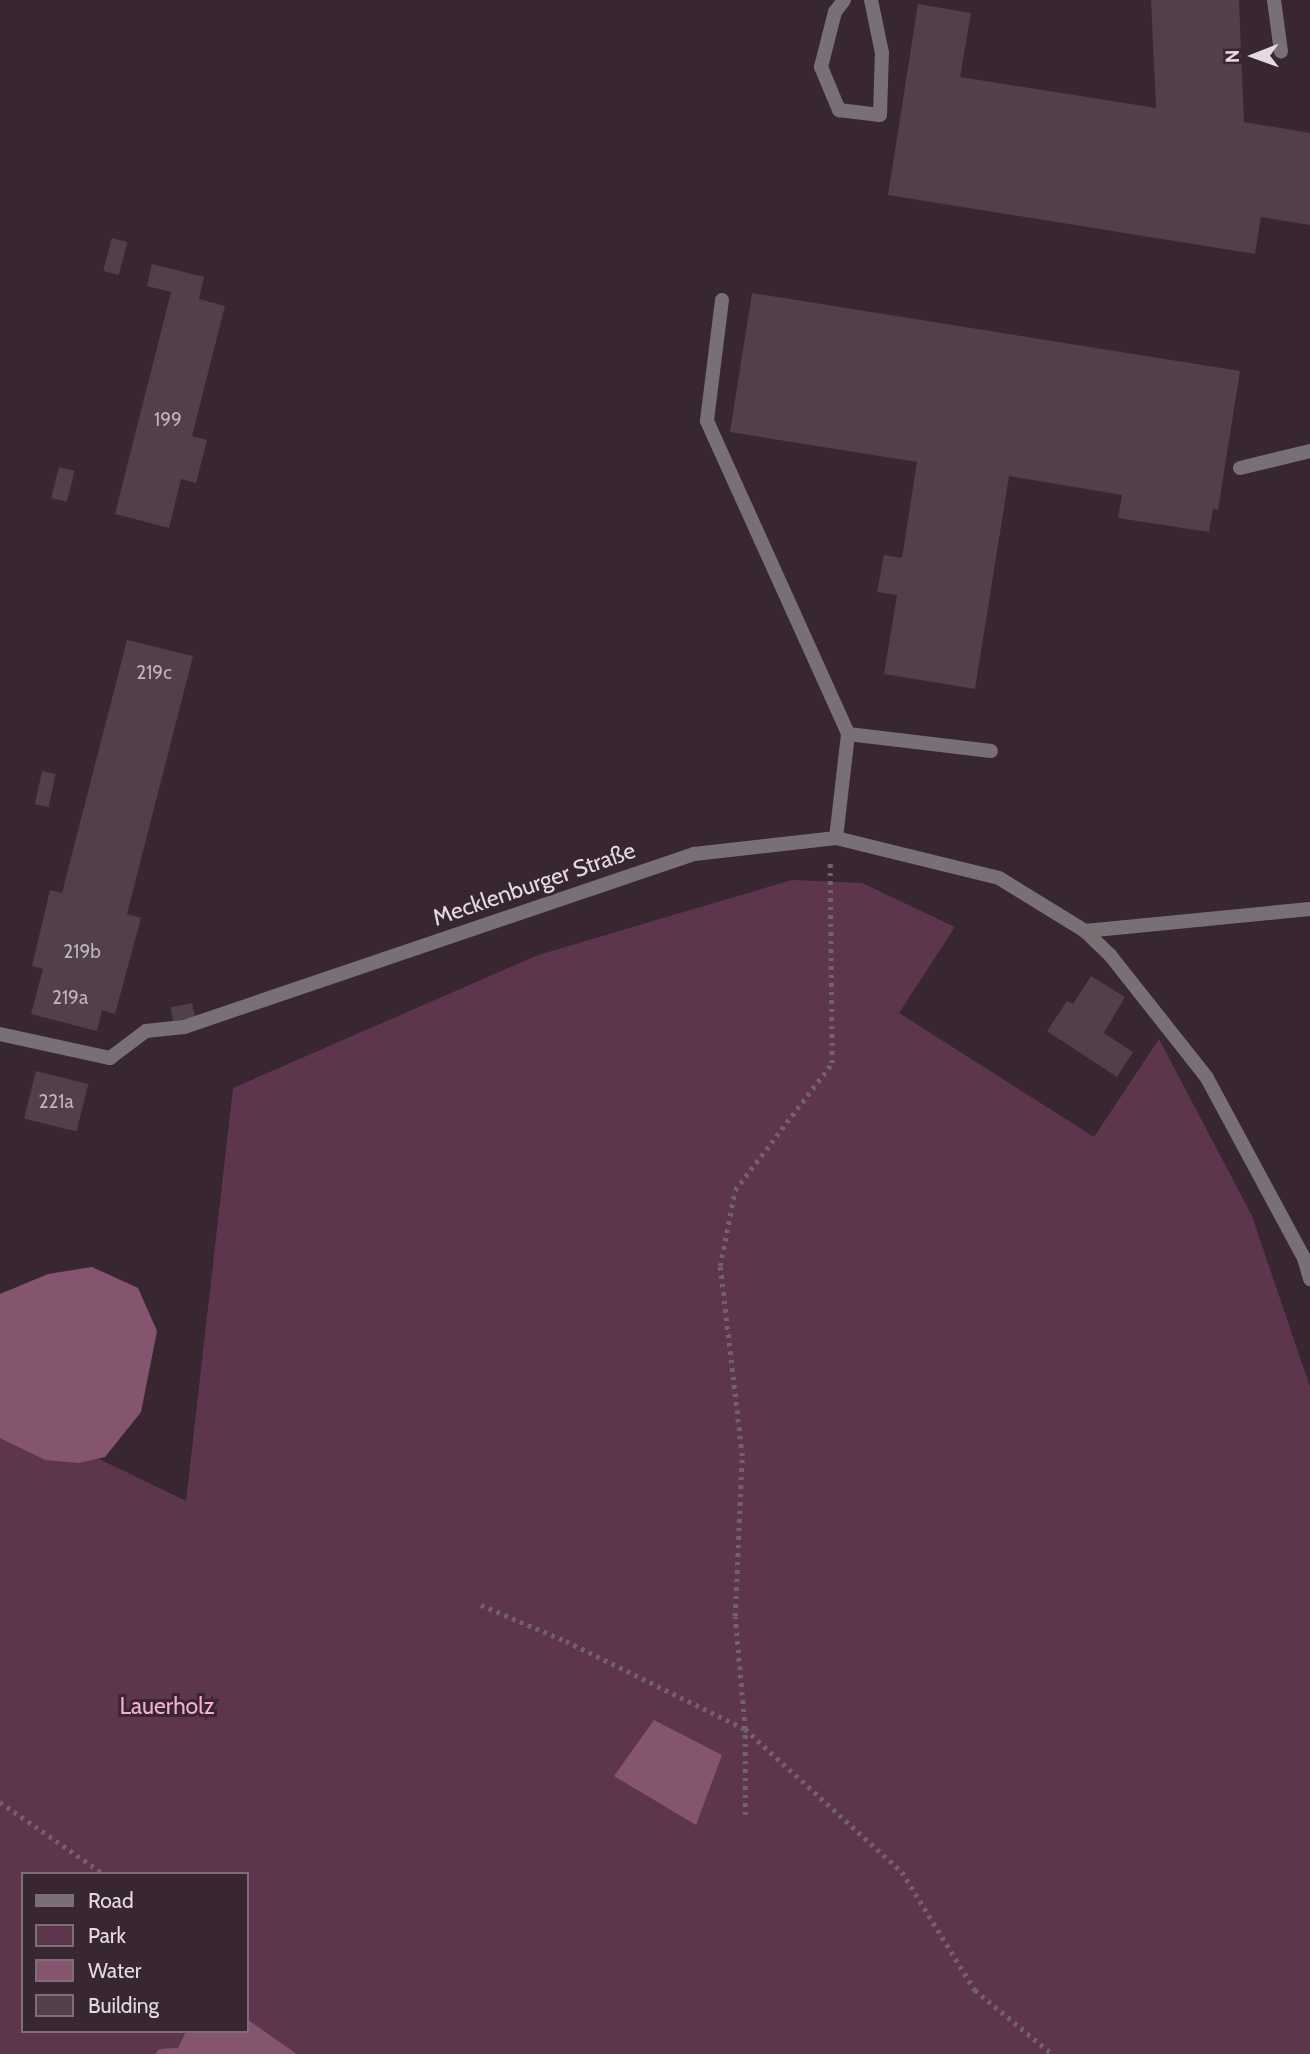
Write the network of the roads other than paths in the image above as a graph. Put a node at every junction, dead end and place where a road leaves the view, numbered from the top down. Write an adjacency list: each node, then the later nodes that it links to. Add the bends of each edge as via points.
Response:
1 (844, 0): 2 (street, via 835,12 821,67 839,110 880,115 881,53)
2 (872, 0)
3 (1274, 0): 4 (street)
4 (1281, 52)
5 (722, 300): 8 (street, via 707,421)
6 (1310, 452): 7 (street)
7 (1240, 468)
8 (848, 734): 9 (street); 10 (street)
9 (991, 751)
10 (836, 838): 12 (street, Mecklenburger Straße, via 999,878); 13 (street, Mecklenburger Straße, via 694,854 184,1027 146,1031 110,1058)
11 (1310, 909): 12 (street)
12 (1085, 931): 14 (street, Mecklenburger Straße, via 1110,955 1207,1078 1304,1258)
13 (0, 1034)
14 (1310, 1279)

